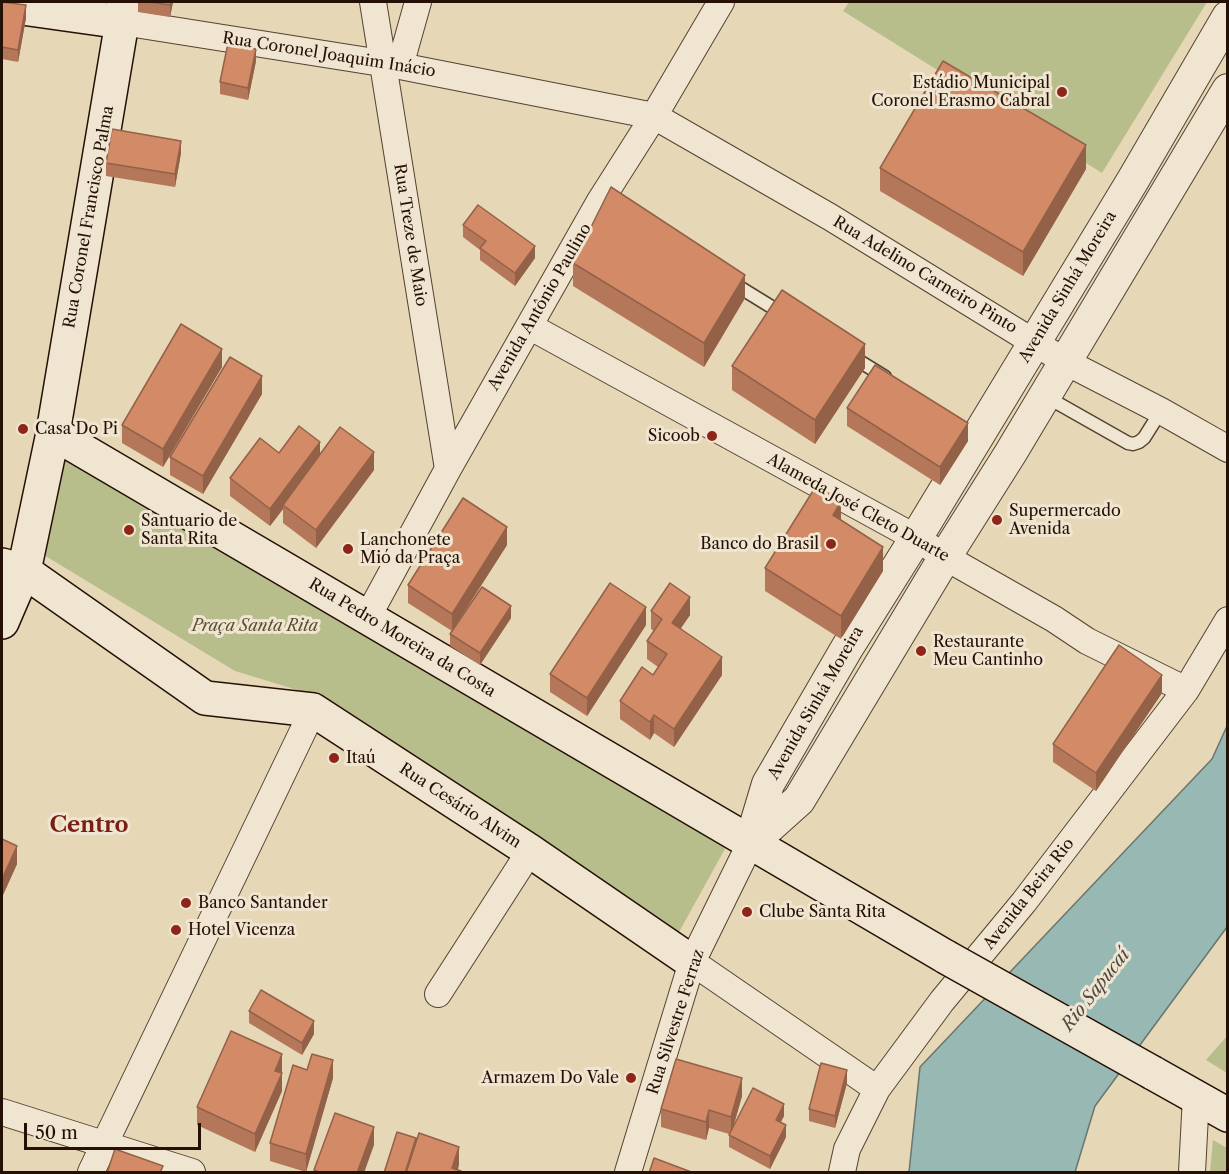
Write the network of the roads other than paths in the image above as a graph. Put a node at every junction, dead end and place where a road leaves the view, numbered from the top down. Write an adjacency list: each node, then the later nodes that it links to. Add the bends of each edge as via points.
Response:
1 (373, 2): 7 (street, Rua Treze de Maio)
2 (418, 2): 7 (street)
3 (721, 2): 9 (street, Avenida Antônio Paulino)
4 (2, 5): 5 (main road, Rua Coronel Joaquim Inácio)
5 (123, 12): 7 (street, Rua Coronel Joaquim Inácio); 21 (main road, Rua Coronel Francisco Palma)
6 (1227, 17): 10 (street, Avenida Sinhá Moreira)
7 (391, 64): 9 (street, Rua Coronel Joaquim Inácio); 24 (street, Rua Treze de Maio)
8 (1227, 90): 11 (street, Avenida Sinhá Moreira)
9 (654, 116): 14 (street, Avenida Antônio Paulino); 15 (street, Rua Adelino Carneiro Pinto, via 830,217)
10 (1132, 180): 11 (street); 15 (street, Avenida Sinhá Moreira)
11 (1164, 198): 17 (street, Avenida Sinhá Moreira)
12 (723, 277): 13 (lane)
13 (794, 321)
14 (529, 326): 24 (street, Avenida Antônio Paulino); 25 (street, Alameda José Cleto Duarte)
15 (1034, 342): 17 (street, Rua Adelino Carneiro Pinto); 22 (street, Avenida Sinhá Moreira)
16 (845, 352): 18 (lane)
17 (1066, 362): 19 (street, Avenida Sinhá Moreira); 20 (street, Rua Adelino Carneiro Pinto)
18 (896, 384)
19 (1044, 395): 20 (lane, via 1133,444 1144,438); 22 (street, Avenida Sinhá Moreira)
20 (1161, 411): 23 (street, Rua Adelino Carneiro Pinto)
21 (53, 433): 27 (main road); 28 (main road, Rua Pedro Moreira da Costa)
22 (988, 441): 25 (street, Avenida Sinhá Moreira); 26 (street, Avenida Sinhá Moreira)
23 (1227, 449)
24 (448, 469): 28 (street, Avenida Antônio Paulino)
25 (916, 538): 26 (street, Alameda José Cleto Duarte); 33 (street, Avenida Sinhá Moreira, via 768,784)
26 (945, 557): 31 (street, Alameda José Cleto Duarte, via 1087,641); 33 (street, Avenida Sinhá Moreira, via 799,800)
27 (13, 568): 30 (main road); 32 (main road, Rua Cesário Alvim, via 206,698)
28 (367, 618): 33 (main road, Rua Pedro Moreira da Costa)
29 (1227, 620): 31 (street, Avenida Beira Rio)
30 (2, 622)
31 (1186, 690): 37 (street, Avenida Beira Rio)
32 (313, 710): 34 (main road, Rua Cesário Alvim); 41 (street)
33 (750, 844): 35 (street, Rua Silvestre Ferraz); 38 (main road, Rua Pedro Moreira da Costa, bridge)
34 (530, 851): 35 (main road, Rua Cesário Alvim); 36 (street)
35 (692, 962): 37 (street, Rua Cesário Alvim); 44 (street, Rua Silvestre Ferraz)
36 (438, 994)
37 (877, 1089): 45 (street, Avenida Beira Rio, via 847,1149)
38 (1196, 1096): 40 (main road, Rua Pedro Moreira da Costa); 46 (street)
39 (2, 1112): 41 (street)
40 (1227, 1115)
41 (103, 1144): 42 (street); 43 (street)
42 (91, 1173)
43 (192, 1173)
44 (628, 1173)
45 (842, 1173)
46 (1192, 1173)

